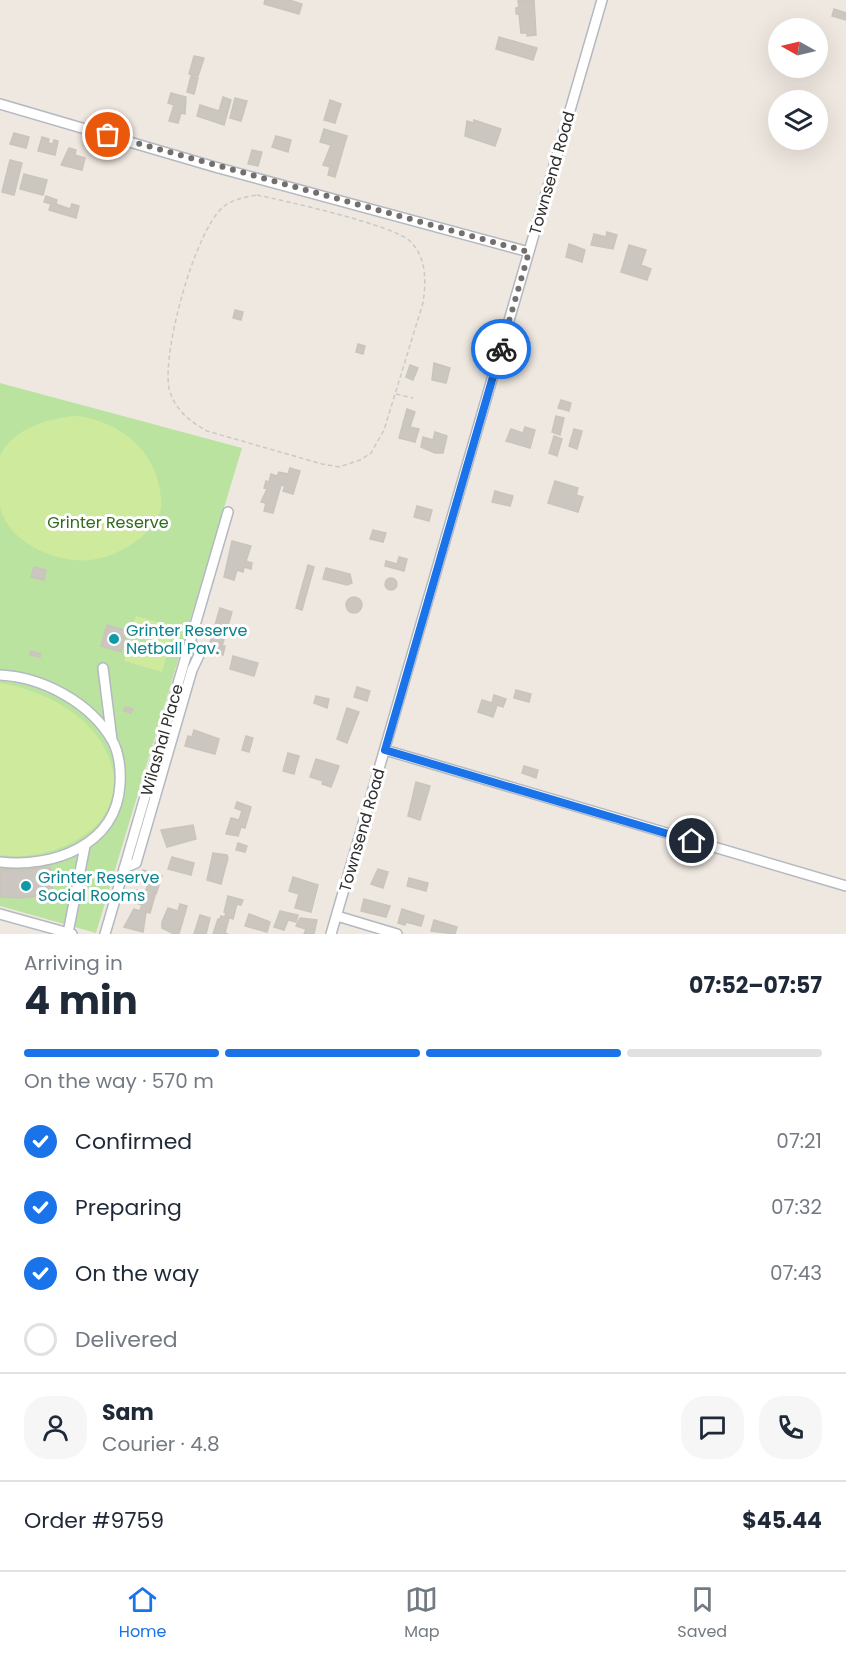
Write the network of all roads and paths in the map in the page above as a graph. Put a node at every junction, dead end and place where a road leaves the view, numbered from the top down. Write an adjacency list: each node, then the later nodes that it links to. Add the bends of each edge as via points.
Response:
1 (602, 0): 3 (street, Townsend Road)
2 (0, 104): 3 (street)
3 (529, 252): 10 (street, Townsend Road)
4 (395, 393): 4 (path, via 426,285 420,255 412,243 403,235 274,198 257,195 224,206 209,222 173,332 170,389 188,421 207,431 339,467 371,453 384,430); 5 (path)
5 (413, 398)
6 (228, 512): 17 (street, Wilashal Place)
7 (103, 668): 9 (street)
8 (0, 675): 9 (street, via 30,679 63,694 89,714)
9 (112, 740): 11 (street, via 121,775 116,805 100,833)
10 (385, 750): 13 (street); 15 (street, Townsend Road)
11 (85, 846): 12 (street, via 40,861); 16 (street)
12 (0, 862)
13 (846, 886)
14 (0, 914): 16 (street)
15 (337, 916): 18 (street, Townsend Road); 19 (street)
16 (70, 933)
17 (105, 934)
18 (332, 934)
19 (397, 934)

